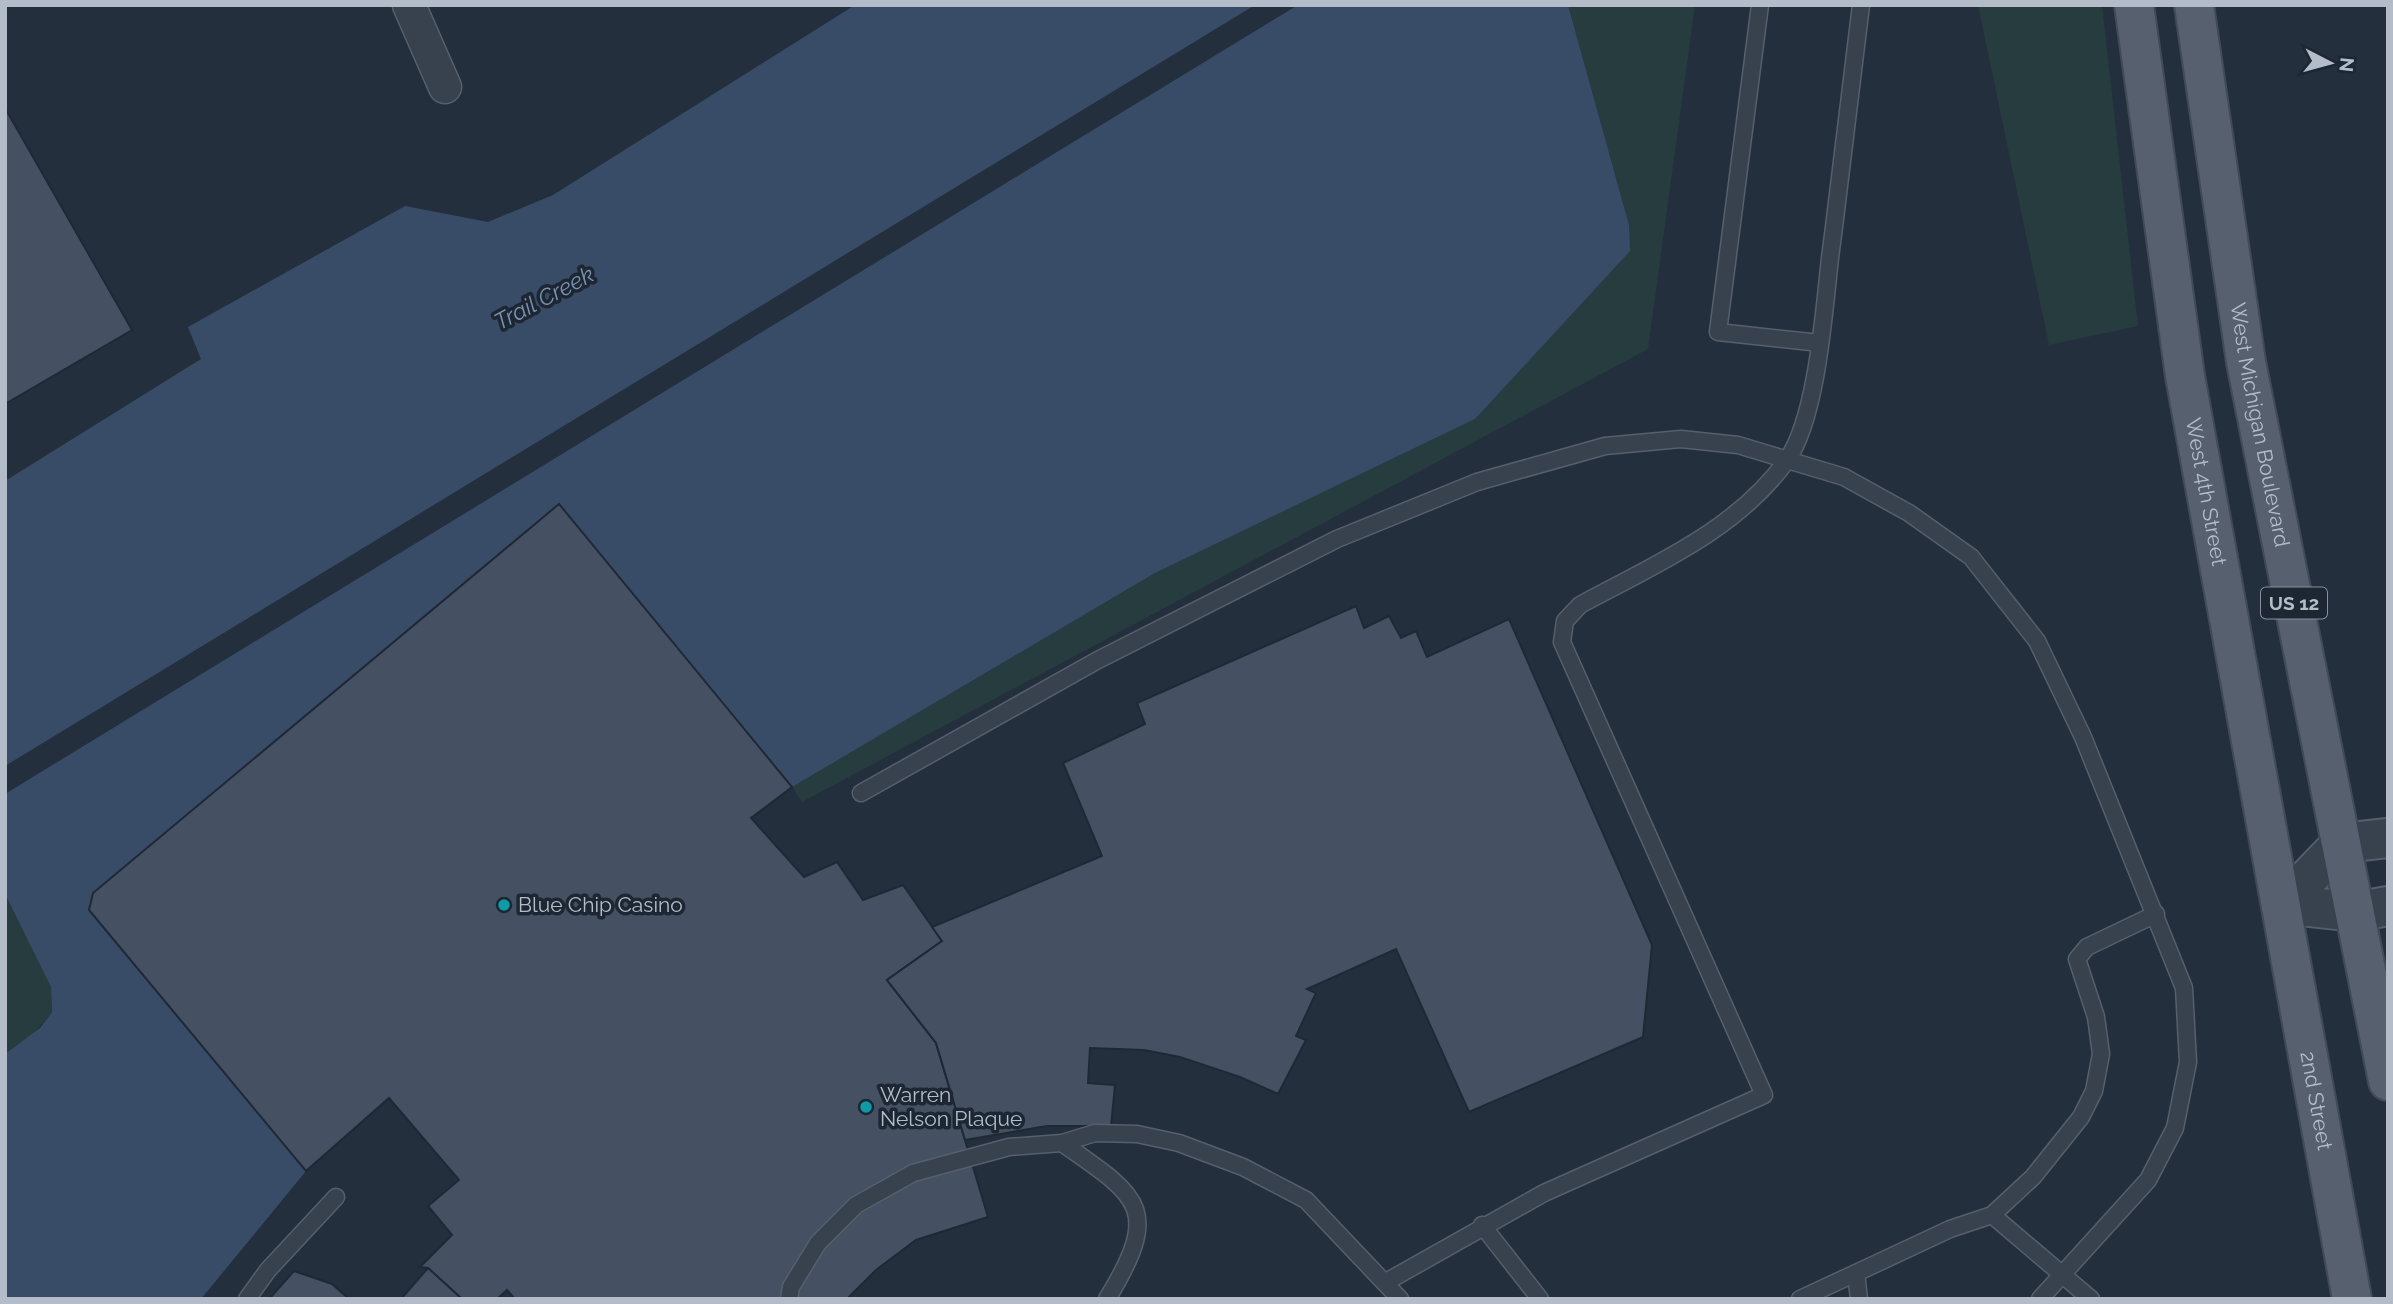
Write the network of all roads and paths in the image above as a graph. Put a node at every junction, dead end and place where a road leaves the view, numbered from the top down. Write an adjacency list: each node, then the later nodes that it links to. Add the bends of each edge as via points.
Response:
1 (409, 5): 6 (street)
2 (1760, 5): 7 (lane, via 1718,332)
3 (1861, 5): 7 (lane)
4 (2134, 5): 12 (main road, West 4th Street / US 12, via 2185,376)
5 (2194, 5): 11 (main road, West Michigan Boulevard / US 12, via 2246,362)
6 (445, 87)
7 (1820, 343): 8 (lane, via 1809,405)
8 (1788, 458): 9 (lane, via 1738,445 1681,439 1605,446 1477,482 1337,539 1265,575 1098,660); 14 (lane, via 1844,477 1909,513 1971,557 2003,596 2037,641 2061,688); 19 (lane, via 1751,502 1704,538 1580,605 1565,621 1562,642 1764,1095)
9 (861, 793)
10 (2388, 838): 11 (street)
11 (2342, 843): 12 (street); 13 (main road, US 12)
12 (2283, 904): 13 (street); 32 (main road, 2nd Street / US 12)
13 (2371, 909): 15 (main road, US 12)
14 (2156, 914): 18 (lane, via 2087,947 2077,959 2096,1017 2101,1054 2094,1091 2081,1117 2034,1177); 21 (lane, via 2184,988 2188,1062 2175,1128 2148,1180)
15 (2388, 1081)
16 (1062, 1143): 22 (lane, via 1094,1133 1137,1134 1179,1143 1243,1167 1306,1200); 24 (lane, via 1009,1147 913,1173 856,1205 818,1243 791,1287); 25 (lane, via 1120,1183 1134,1204 1139,1226 1132,1256)
17 (336, 1197): 23 (lane)
18 (1992, 1215): 20 (lane, via 1950,1229); 21 (lane)
19 (1482, 1225): 22 (lane); 27 (lane)
20 (1856, 1273): 28 (lane); 29 (lane)
21 (2063, 1273): 30 (lane); 31 (lane)
22 (1386, 1282): 26 (lane)
23 (247, 1299)
24 (789, 1299)
25 (1107, 1299)
26 (1400, 1299)
27 (1540, 1299)
28 (1800, 1299)
29 (1859, 1299)
30 (2040, 1299)
31 (2091, 1299)
32 (2352, 1299)

